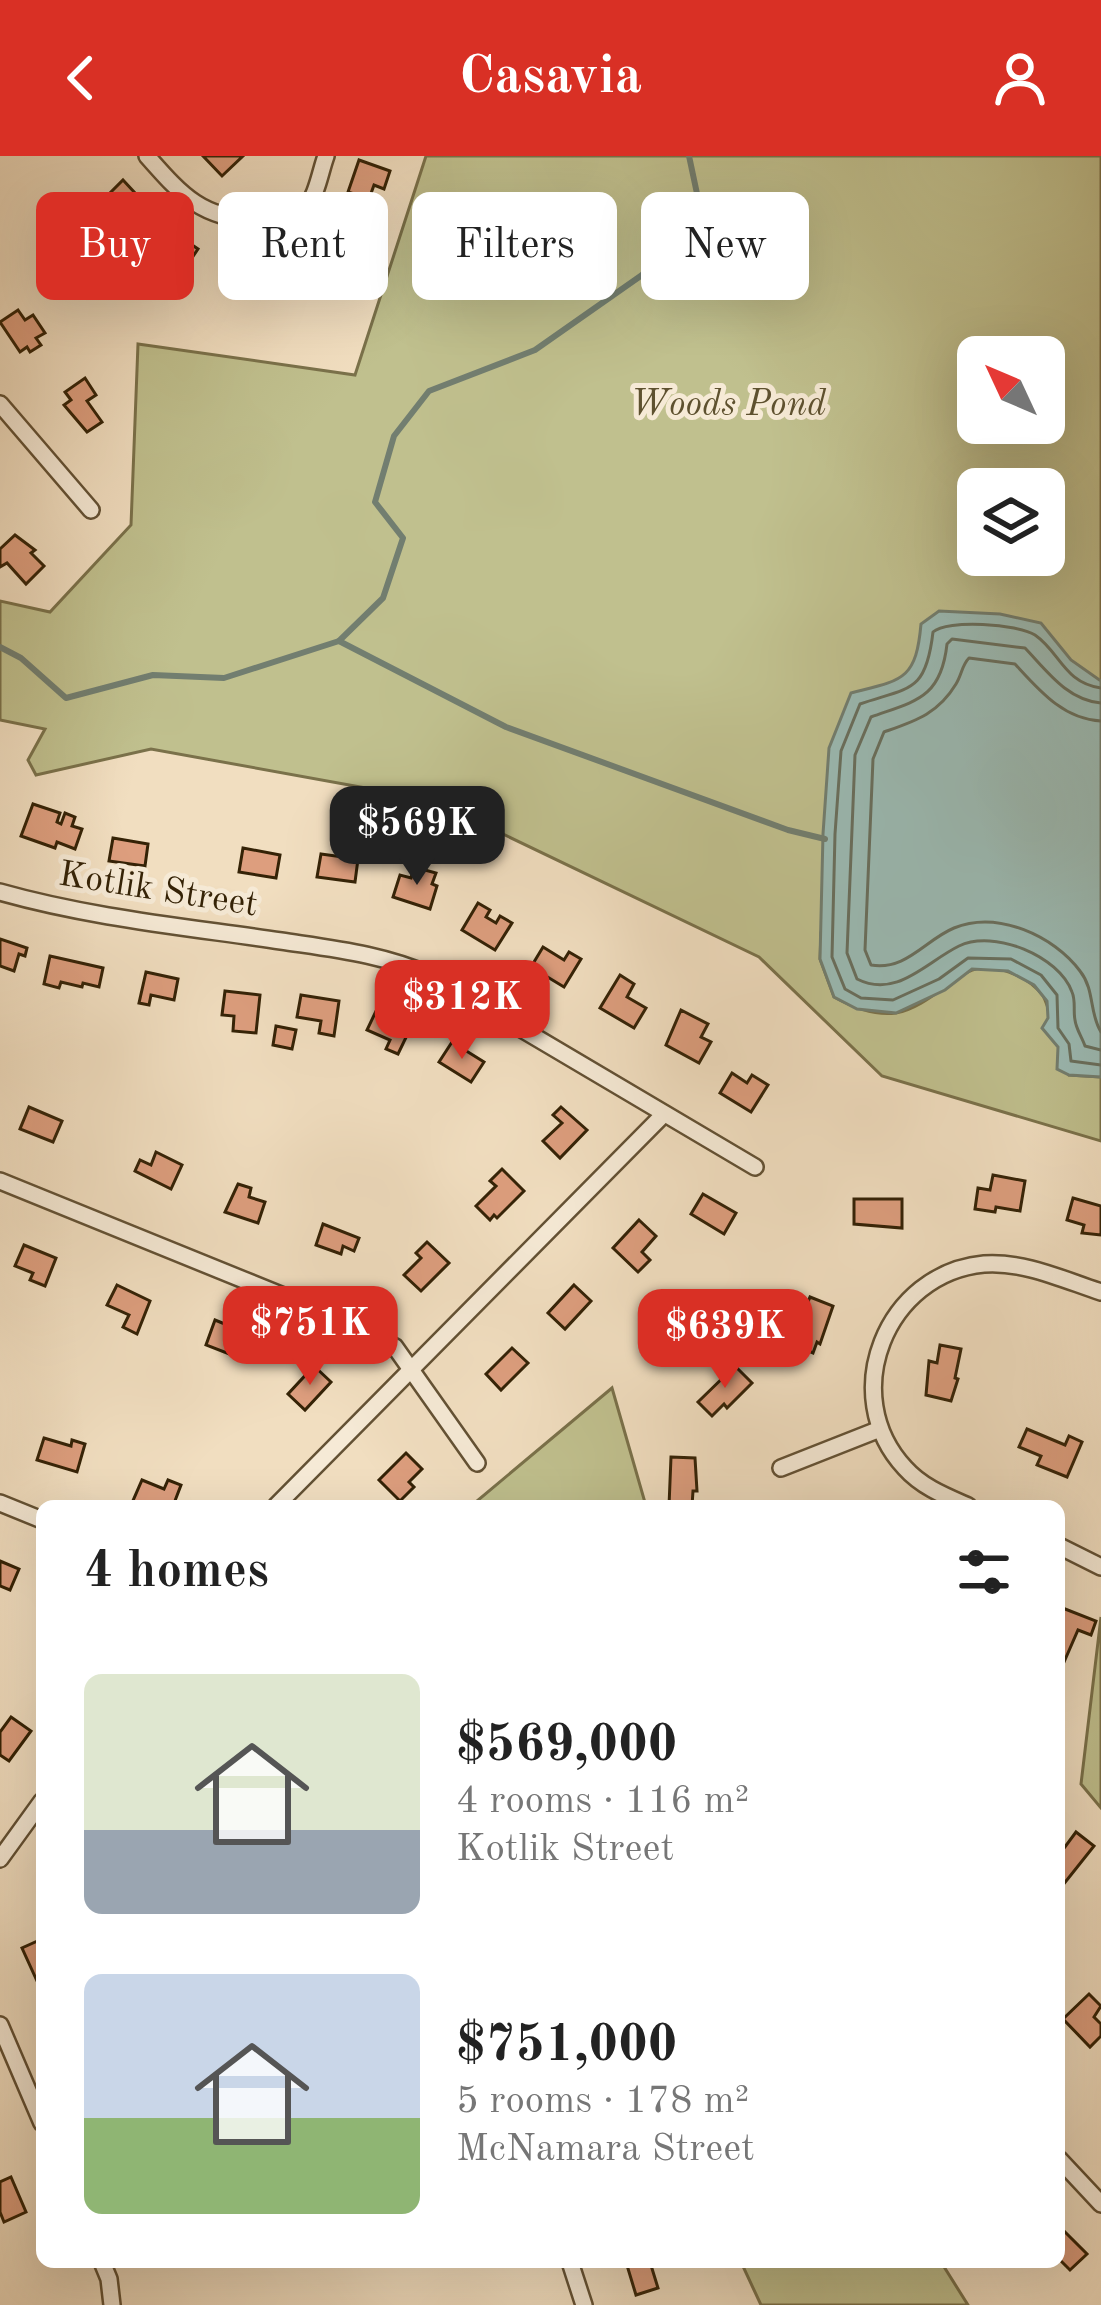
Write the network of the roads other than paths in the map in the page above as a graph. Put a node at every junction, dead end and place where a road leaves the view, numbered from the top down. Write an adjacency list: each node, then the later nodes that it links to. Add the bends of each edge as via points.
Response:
1 (147, 156): 2 (street, via 194,204 269,223 306,208)
2 (326, 156)
3 (0, 404): 4 (street)
4 (91, 510)
5 (0, 892): 6 (street, Kotlik Street, via 406,964)
6 (664, 1114): 7 (street, Kotlik Street); 10 (street)
7 (754, 1167)
8 (0, 1181): 10 (street, via 340,1319 395,1347)
9 (1101, 1292): 11 (street, via 1002,1264 929,1282 881,1340 872,1384)
10 (412, 1370): 12 (street); 14 (street)
11 (880, 1429): 13 (street); 15 (street, via 915,1478)
12 (477, 1463)
13 (781, 1468)
14 (282, 1500)
15 (957, 1500)
16 (0, 1504): 17 (street)
17 (36, 1518)
18 (1065, 1549): 19 (street)
19 (1101, 1567)
20 (36, 1809): 21 (street)
21 (0, 1859)
22 (0, 2025): 23 (street)
23 (36, 2109)
24 (1065, 2165): 25 (street)
25 (1101, 2204)
26 (104, 2268): 28 (street)
27 (572, 2268): 29 (street)
28 (112, 2305)
29 (584, 2305)

